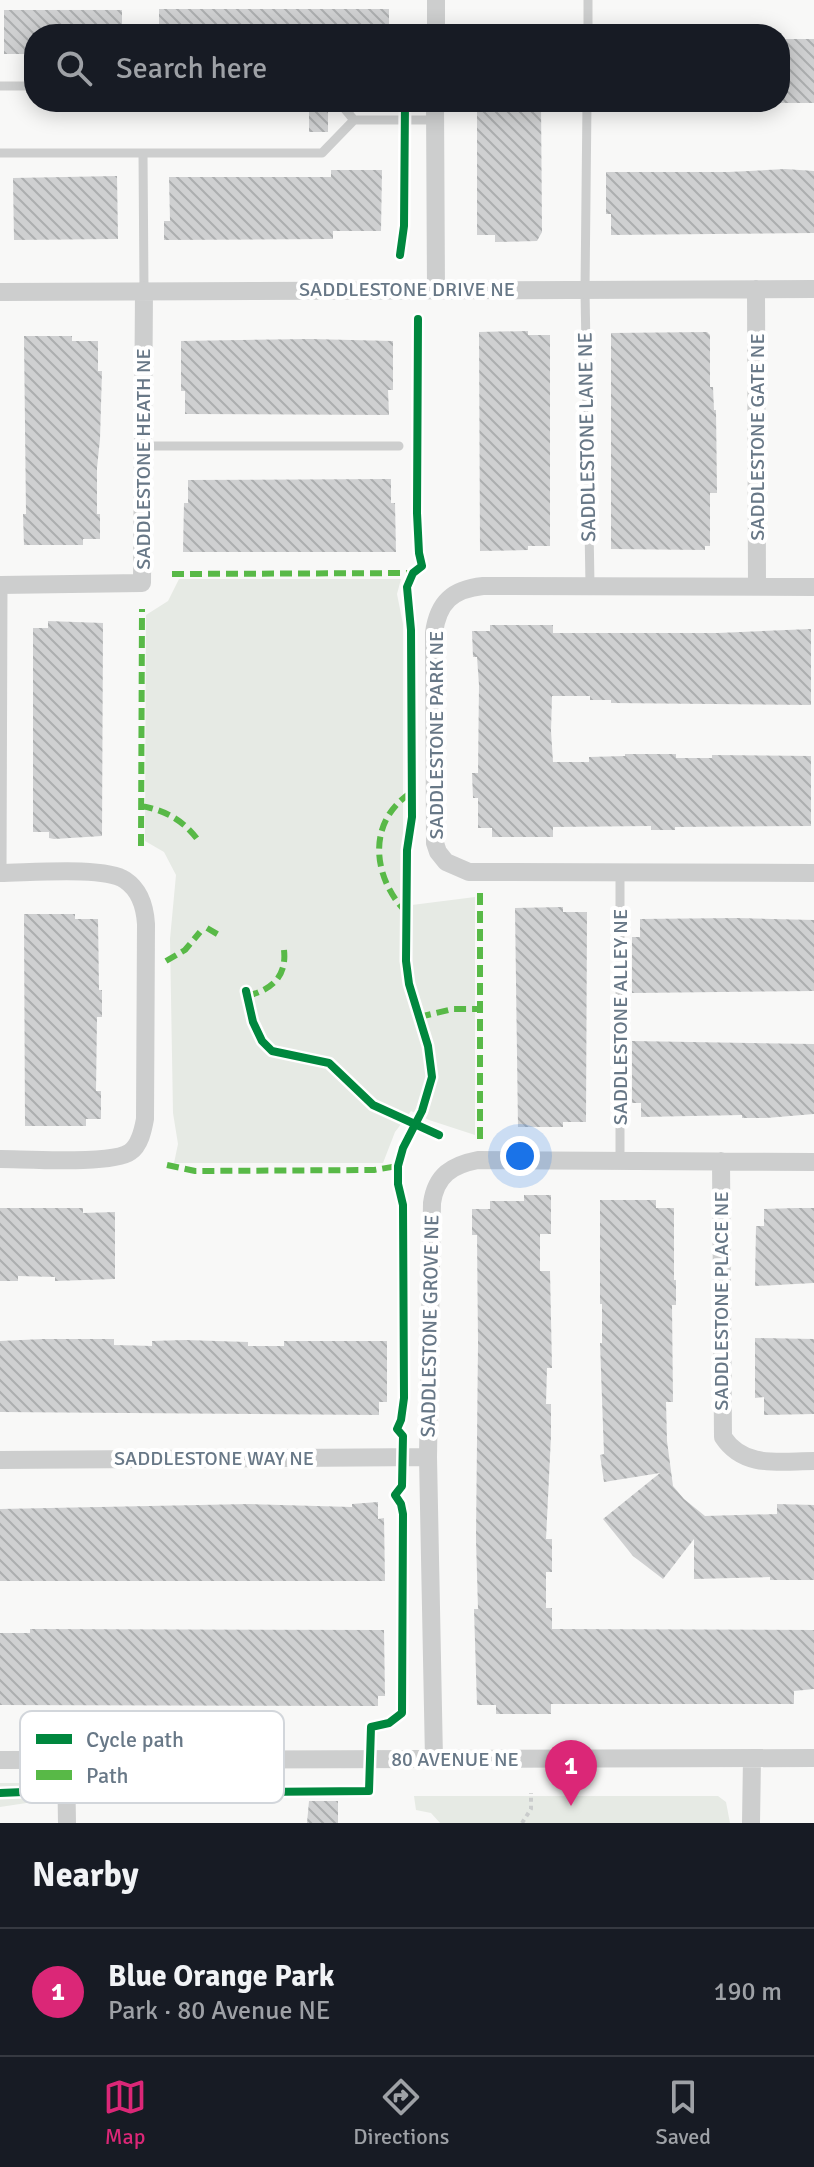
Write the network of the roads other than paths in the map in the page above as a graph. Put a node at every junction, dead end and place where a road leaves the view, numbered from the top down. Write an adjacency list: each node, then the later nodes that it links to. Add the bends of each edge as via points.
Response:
1 (436, 0): 3 (street)
2 (588, 0): 4 (lane)
3 (436, 24)
4 (588, 24)
5 (0, 86): 6 (lane)
6 (24, 86)
7 (347, 112): 11 (lane)
8 (425, 112): 11 (lane)
9 (434, 112): 14 (street)
10 (587, 112): 18 (lane, SADDLESTONE LANE NE)
11 (354, 120): 13 (lane, via 322,153)
12 (0, 153): 13 (lane)
13 (143, 153): 17 (lane)
14 (436, 289): 17 (street, SADDLESTONE DRIVE NE); 18 (street, SADDLESTONE DRIVE NE)
15 (756, 289): 16 (street, SADDLESTONE DRIVE NE); 18 (street, SADDLESTONE DRIVE NE); 24 (street, SADDLESTONE GATE NE)
16 (814, 289)
17 (144, 290): 19 (street, SADDLESTONE DRIVE NE); 20 (street, SADDLESTONE HEATH NE)
18 (585, 290): 23 (lane, SADDLESTONE LANE NE)
19 (0, 292)
20 (143, 446): 21 (lane); 22 (street, SADDLESTONE HEATH NE, via 142,583)
21 (399, 446)
22 (2, 585): 27 (lane)
23 (590, 585): 24 (street, SADDLESTONE PARK NE); 26 (street, SADDLESTONE PARK NE, via 470,587 441,607 434,633 433,830 446,862 469,872)
24 (757, 585): 25 (street)
25 (814, 587)
26 (620, 872): 28 (street, SADDLESTONE PARK NE); 30 (lane, SADDLESTONE ALLEY NE)
27 (1, 873): 29 (street, via 97,872 126,880 145,911 146,999 145,1119 132,1151 95,1159)
28 (814, 873)
29 (0, 1159)
30 (620, 1161): 31 (street, SADDLESTONE GROVE NE); 33 (street, SADDLESTONE GROVE NE, via 478,1160 456,1165 439,1180 432,1203)
31 (721, 1161): 32 (street, SADDLESTONE GROVE NE); 35 (street, SADDLESTONE PLACE NE, via 723,1437 744,1457)
32 (814, 1162)
33 (428, 1457): 34 (street, SADDLESTONE WAY NE); 39 (street, SADDLESTONE GROVE NE)
34 (0, 1460)
35 (814, 1461)
36 (752, 1758): 37 (street, 80 AVENUE NE); 39 (street, 80 AVENUE NE); 42 (street)
37 (814, 1758)
38 (284, 1759): 39 (street, 80 AVENUE NE)
39 (434, 1759)
40 (67, 1803): 41 (street)
41 (67, 1823)
42 (751, 1823)

